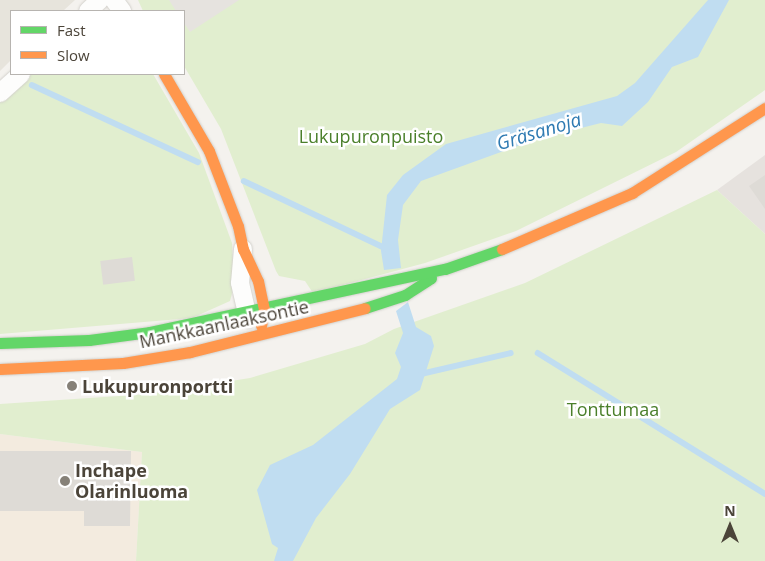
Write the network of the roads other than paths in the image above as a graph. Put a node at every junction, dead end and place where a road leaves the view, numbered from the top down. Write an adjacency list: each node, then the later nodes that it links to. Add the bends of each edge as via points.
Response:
1 (100, 0): 2 (street)
2 (89, 10)
3 (20, 75): 5 (street)
4 (165, 75): 7 (main road, via 209,151)
5 (0, 93)
6 (765, 108): 8 (main road, Mankkaanlaaksontie, via 632,193 527,240)
7 (243, 248): 9 (main road, via 258,281); 10 (street, via 240,283)
8 (445, 269): 9 (main road, Mankkaanlaaksontie); 11 (main road, Mankkaanlaaksontie, via 405,295)
9 (264, 309): 10 (main road, Mankkaanlaaksontie); 11 (main road)
10 (244, 312): 11 (street); 12 (main road, Mankkaanlaaksontie, via 89,340)
11 (259, 337): 13 (main road, Mankkaanlaaksontie, via 123,363)
12 (0, 343)
13 (0, 369)

